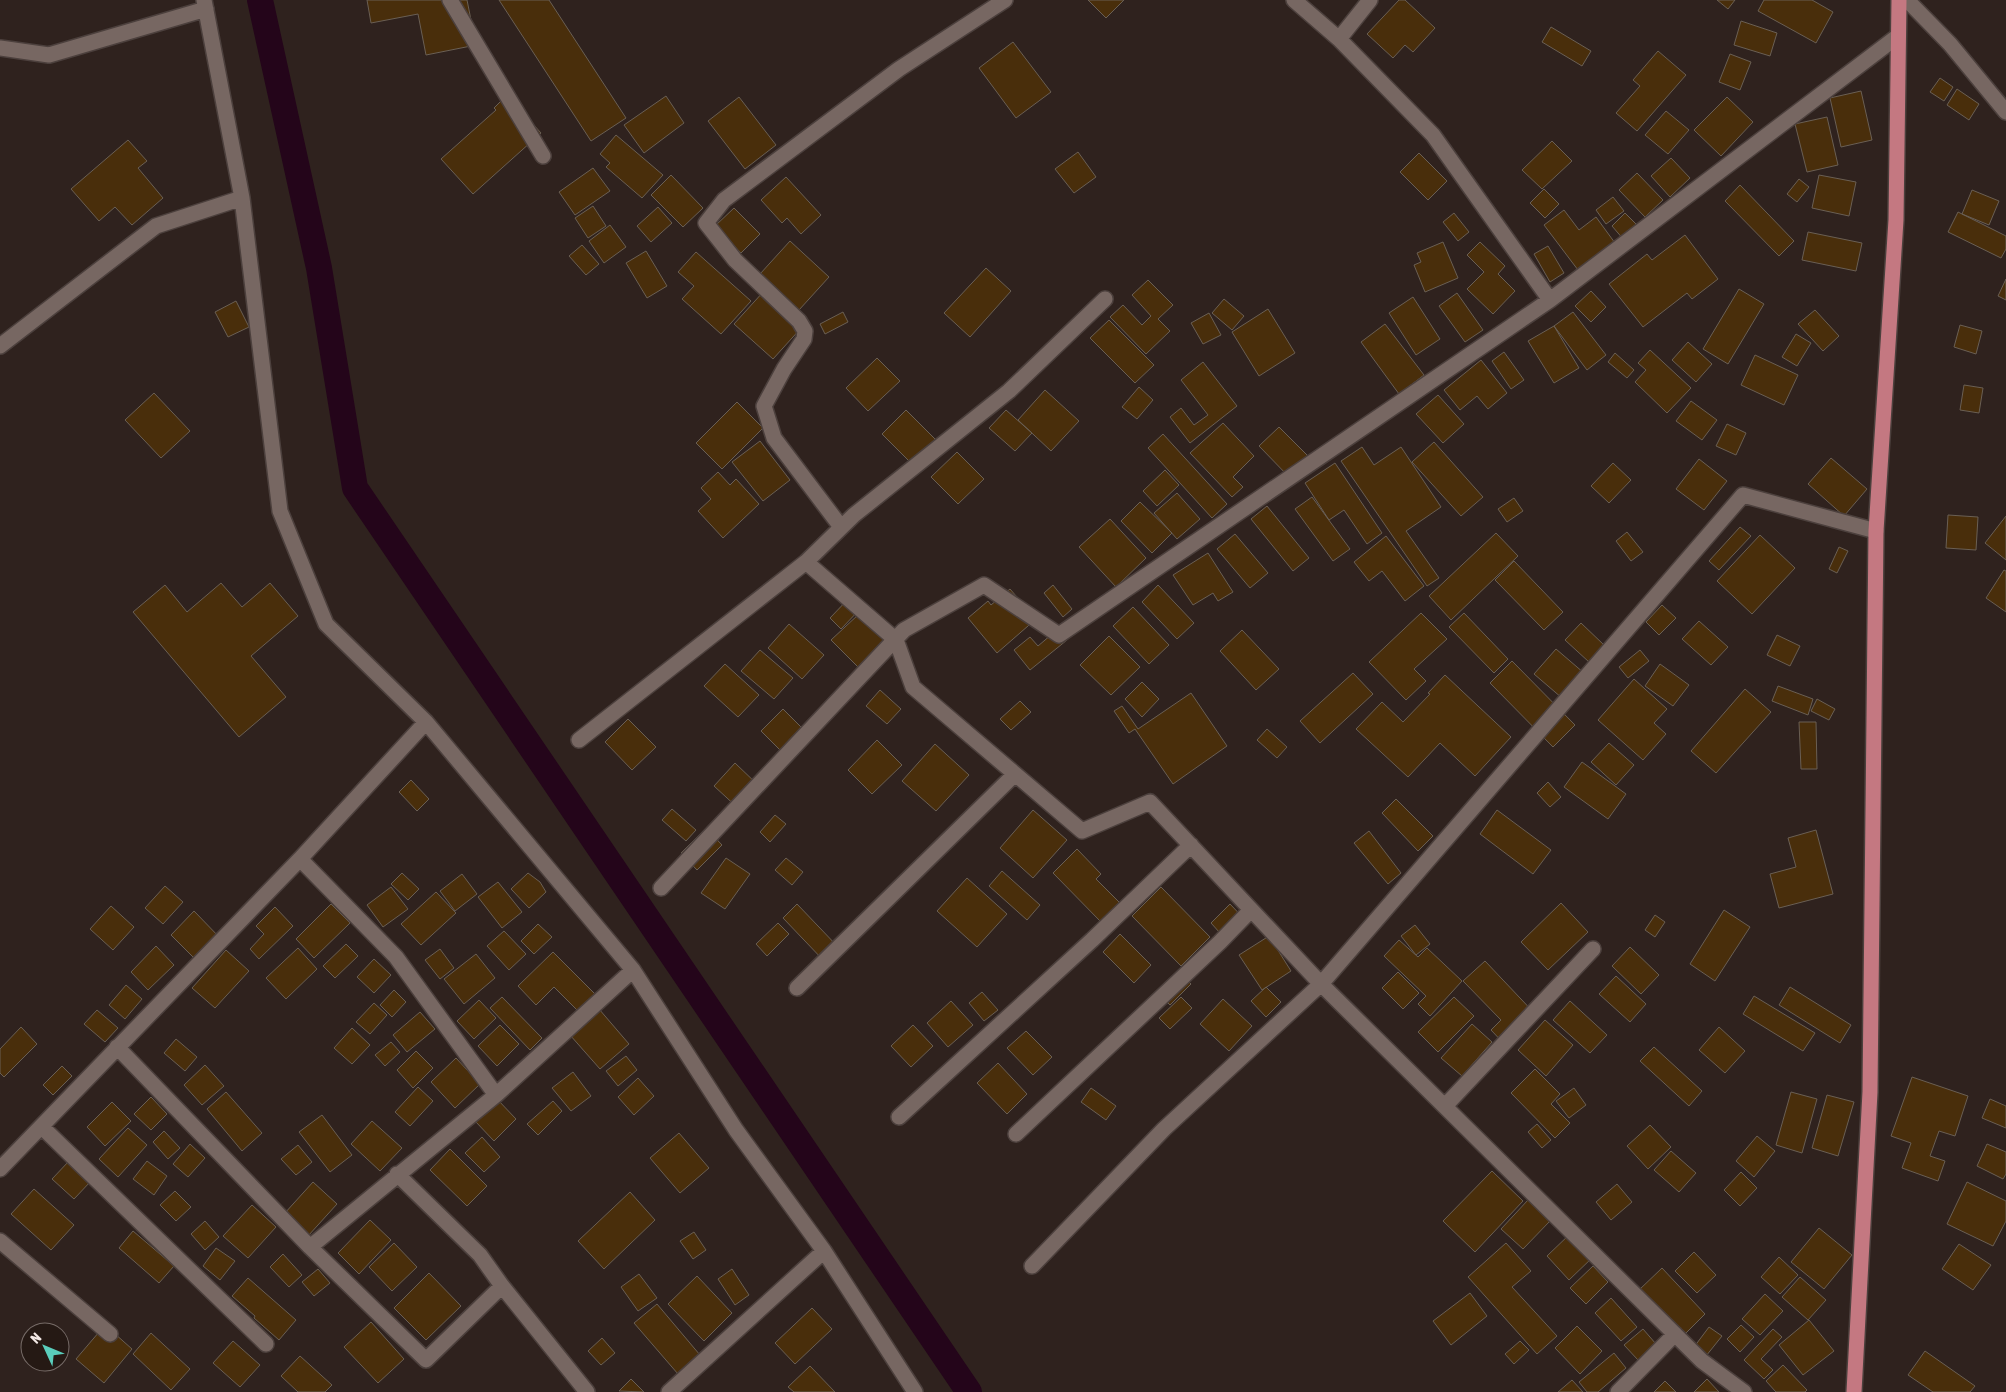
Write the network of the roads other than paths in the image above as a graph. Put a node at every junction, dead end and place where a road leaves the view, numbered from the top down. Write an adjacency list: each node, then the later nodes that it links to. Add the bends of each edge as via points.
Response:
1 (450, 0): 12 (street)
2 (1005, 0): 17 (street, via 899,69 724,200 706,223 735,260 799,321 806,332 764,406 774,438)
3 (1294, 0): 9 (street)
4 (1370, 0): 9 (street)
5 (1899, 0): 8 (main road)
6 (1907, 0): 11 (street, via 1950,44)
7 (205, 4): 10 (street, via 48,55); 13 (street)
8 (1898, 36): 15 (street); 18 (main road, via 1896,220)
9 (1339, 39): 15 (street, via 1433,135)
10 (0, 48)
11 (2006, 112)
12 (543, 156)
13 (242, 198): 16 (street, via 156,226); 21 (street, via 280,511 326,624)
14 (1105, 299): 17 (street, via 1009,391)
15 (1550, 300): 20 (street, via 1059,635 984,585 904,630)
16 (0, 346)
17 (841, 527): 19 (street)
18 (1876, 530): 30 (street, via 1743,495); 53 (main road, via 1870,1092)
19 (806, 562): 20 (street); 22 (street)
20 (896, 640): 23 (street, via 913,686); 26 (street)
21 (426, 722): 25 (street); 29 (street)
22 (579, 740)
23 (1016, 774): 24 (street, via 1082,831 1150,802); 31 (street)
24 (1191, 845): 27 (street); 35 (street)
25 (300, 859): 32 (street); 33 (street, via 396,957)
26 (661, 888)
27 (1251, 910): 30 (street); 37 (street)
28 (1593, 949): 34 (street)
29 (633, 970): 33 (street); 42 (street, via 736,1130)
30 (1321, 984): 34 (street); 43 (street, via 1164,1130)
31 (797, 988)
32 (117, 1047): 36 (street); 41 (street)
33 (496, 1095): 39 (street)
34 (1445, 1106): 46 (street)
35 (899, 1117)
36 (42, 1127): 38 (street); 47 (street)
37 (1016, 1134)
38 (0, 1169)
39 (397, 1174): 41 (street); 44 (street, via 480,1255)
40 (0, 1241): 45 (street)
41 (310, 1247): 44 (street, via 426,1360)
42 (824, 1251): 48 (street); 50 (street)
43 (1032, 1266)
44 (502, 1286): 49 (street)
45 (110, 1334)
46 (1675, 1334): 51 (street); 52 (street, via 1702,1361)
47 (266, 1344)
48 (910, 1390)
49 (587, 1392)
50 (669, 1392)
51 (1618, 1392)
52 (1744, 1392)
53 (1854, 1392)

